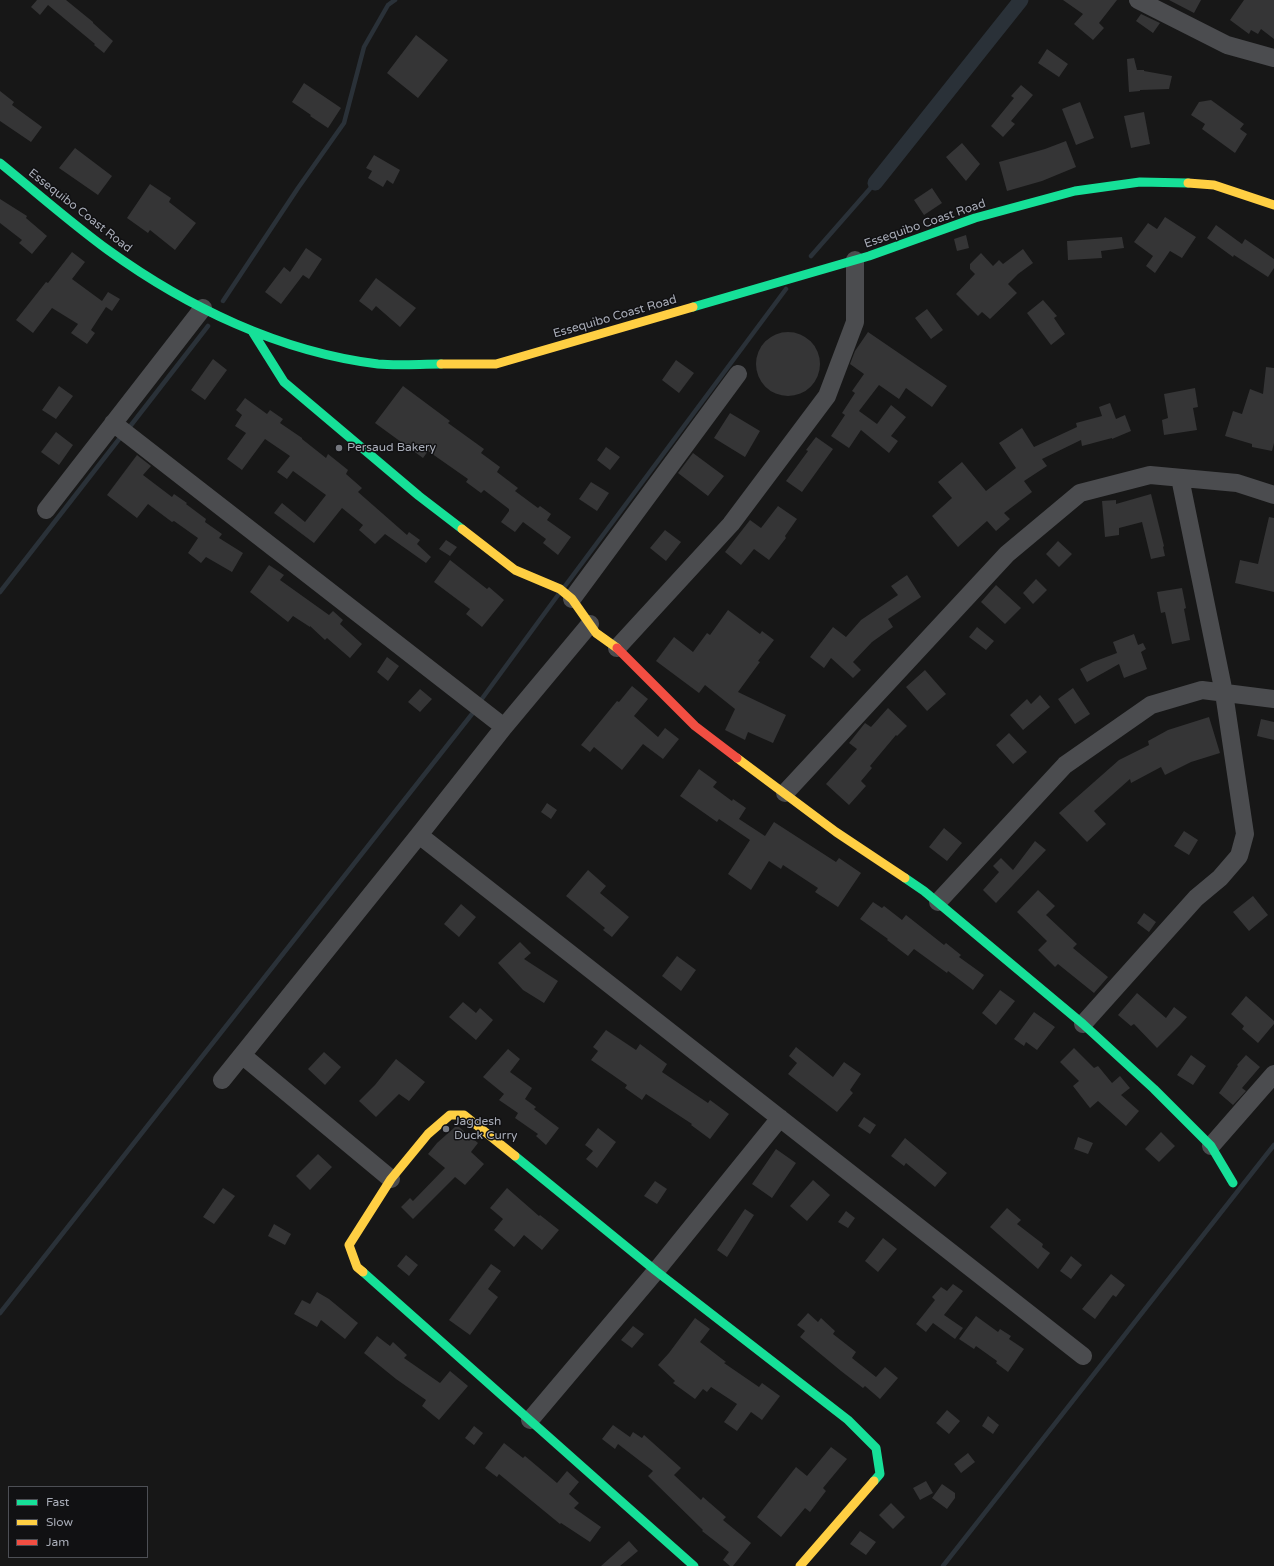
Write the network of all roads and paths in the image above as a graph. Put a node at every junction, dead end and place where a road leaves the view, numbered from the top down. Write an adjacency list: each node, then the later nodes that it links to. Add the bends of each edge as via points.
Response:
1 (1138, 0): 2 (street, via 1227,45)
2 (1274, 58)
3 (0, 164): 6 (street, Essequibo Coast Road, via 108,250 182,298)
4 (1274, 205): 5 (street, Essequibo Coast Road, via 1214,185 1140,182 1076,191 982,216)
5 (855, 260): 7 (street, Essequibo Coast Road, via 496,364 379,364 319,354); 15 (street, via 855,322 827,396 731,524)
6 (203, 308): 7 (street, Essequibo Coast Road); 9 (street)
7 (252, 331): 13 (street, via 284,382 413,491 515,570 560,589)
8 (738, 374): 13 (street)
9 (115, 424): 12 (street); 18 (street)
10 (1180, 478): 11 (street, via 1237,483); 16 (street); 19 (street, via 1150,475 1080,493 1007,554)
11 (1274, 494)
12 (46, 510)
13 (572, 599): 14 (street)
14 (590, 624): 15 (street, via 596,633); 18 (street)
15 (617, 648): 19 (street, via 695,726)
16 (1224, 693): 17 (street); 21 (street, via 1202,690 1151,705 1065,765); 22 (street, via 1246,834 1239,856 1220,878 1196,898)
17 (1274, 699)
18 (504, 727): 20 (street)
19 (785, 793): 21 (street, via 836,832)
20 (420, 835): 23 (street); 26 (street)
21 (938, 902): 22 (street)
22 (1083, 1024): 27 (street)
23 (242, 1055): 25 (street); 28 (street)
24 (1274, 1074): 27 (street)
25 (222, 1080)
26 (780, 1118): 30 (street); 31 (street)
27 (1211, 1146): 29 (street)
28 (391, 1179): 30 (street, via 428,1134 450,1115 464,1115); 32 (street, via 349,1245 357,1267)
29 (1233, 1183)
30 (656, 1271): 32 (street); 34 (street, via 848,1420 876,1448 880,1474)
31 (1083, 1356)
32 (530, 1420): 33 (street)
33 (694, 1566)
34 (800, 1566)

